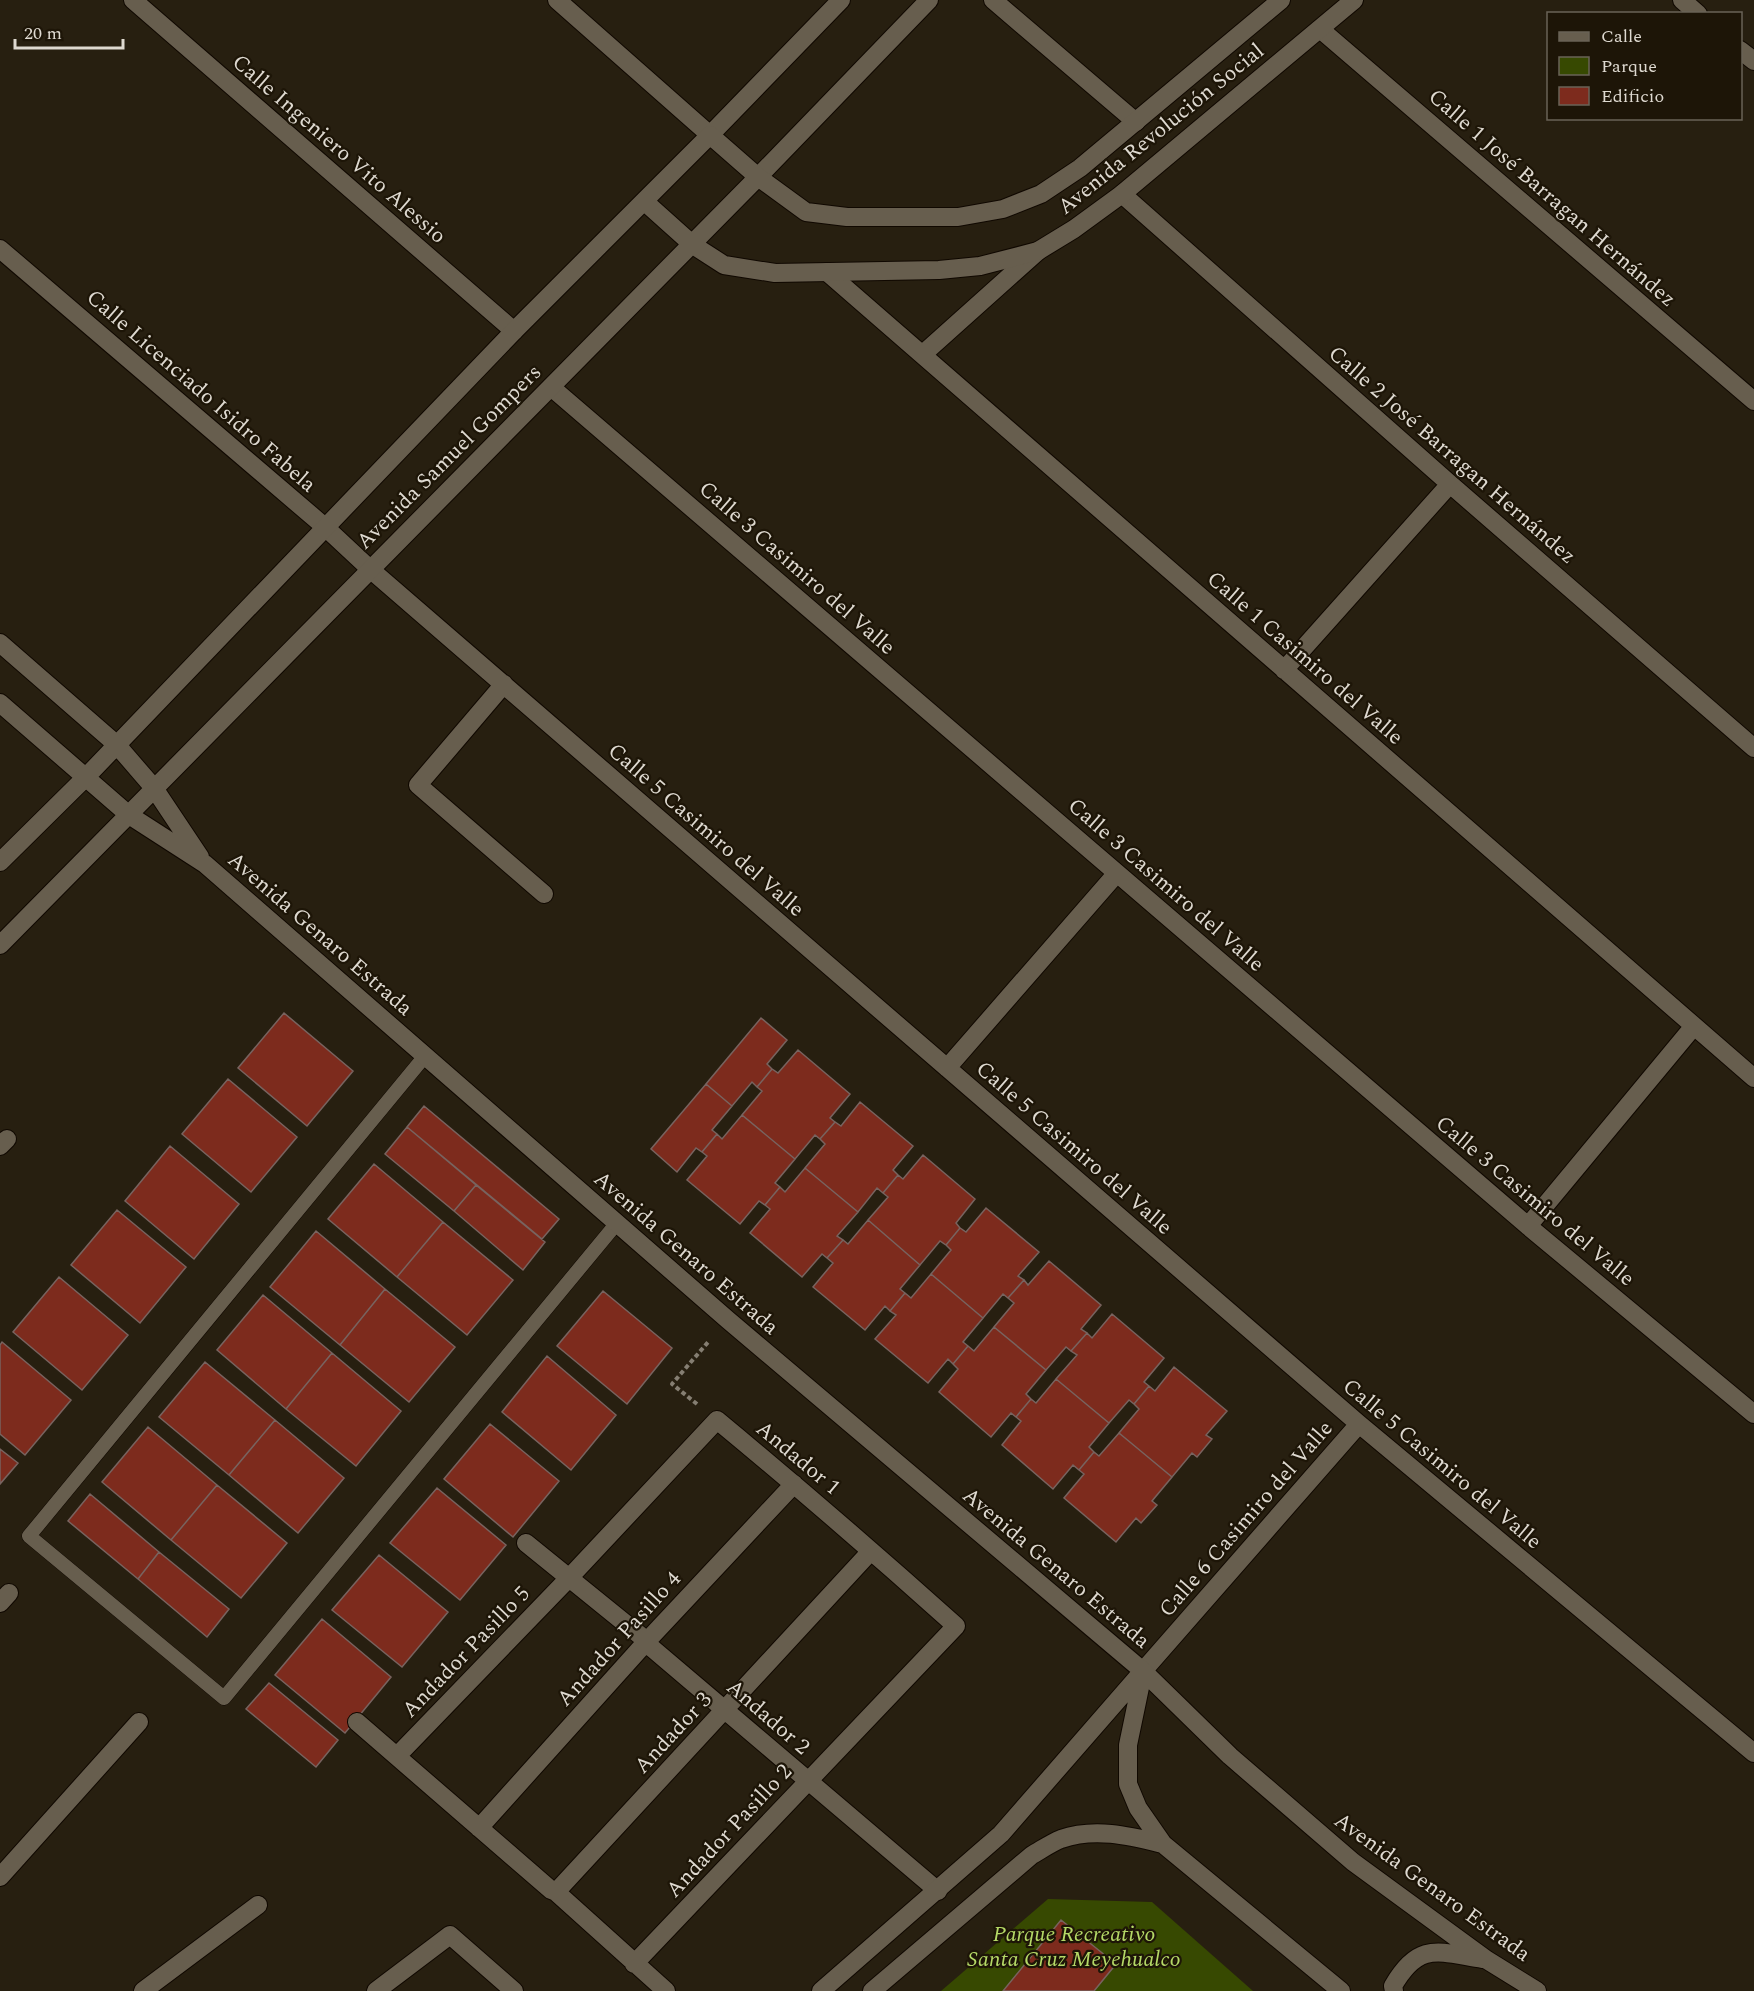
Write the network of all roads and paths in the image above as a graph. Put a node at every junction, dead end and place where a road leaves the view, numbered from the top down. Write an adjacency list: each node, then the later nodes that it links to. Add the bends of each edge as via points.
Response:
1 (134, 0): 22 (street, Calle Ingeniero Vito Alessio)
2 (557, 0): 14 (street, Avenida Revolución Social)
3 (841, 0): 14 (street, Avenida Samuel Gompers)
4 (929, 0): 15 (street, Avenida Samuel Gompers)
5 (993, 0): 13 (street)
6 (1281, 0): 13 (street, Avenida Revolución Social)
7 (1354, 0): 10 (street, Avenida Revolución Social)
8 (1682, 0): 9 (street)
9 (1696, 12)
10 (1320, 29): 16 (street, Avenida Revolución Social); 25 (street, Calle 1 José Barragan Hernández)
11 (1742, 52): 12 (street)
12 (1754, 62)
13 (1136, 122): 15 (street, Avenida Revolución Social, via 1041,194 1003,209 958,217 847,217 806,212)
14 (710, 135): 15 (street, Avenida Revolución Social); 17 (street, Avenida Samuel Gompers)
15 (758, 177): 18 (street, Avenida Samuel Gompers)
16 (1122, 194): 20 (street, Avenida Revolución Social, via 1074,230); 26 (street, Calle 2 José Barragan Hernández)
17 (645, 202): 18 (street, Avenida Revolución Social); 22 (street, Avenida Samuel Gompers)
18 (693, 245): 21 (street, Avenida Revolución Social, via 724,265 775,273); 24 (street, Avenida Samuel Gompers)
19 (0, 249): 27 (street, Calle Licenciado Isidro Fabela)
20 (1038, 250): 21 (street, Avenida Revolución Social, via 980,266); 23 (street)
21 (827, 272): 23 (street, Calle 1 Casimiro del Valle)
22 (514, 331): 27 (street, Avenida Samuel Gompers)
23 (923, 354): 30 (street, Calle 1 Casimiro del Valle)
24 (550, 387): 28 (street, Avenida Samuel Gompers); 40 (street, Calle 3 Casimiro del Valle)
25 (1754, 401)
26 (1450, 484): 30 (street); 34 (street, Calle 2 José Barragan Hernández)
27 (325, 527): 28 (street, Calle Licenciado Isidro Fabela); 33 (street, Avenida Samuel Gompers)
28 (370, 569): 31 (street, Calle 5 Casimiro del Valle); 36 (street, Avenida Samuel Gompers)
29 (0, 643): 33 (street, Avenida Genaro Estrada)
30 (1284, 670): 43 (street, Calle 1 Casimiro del Valle)
31 (504, 684): 41 (street, via 418,785); 45 (street, Calle 5 Casimiro del Valle)
32 (0, 702): 35 (street, Avenida Genaro Estrada)
33 (116, 744): 35 (street, Avenida Samuel Gompers); 36 (street, Avenida Genaro Estrada)
34 (1754, 748)
35 (86, 777): 37 (street, Avenida Genaro Estrada); 38 (street, Avenida Samuel Gompers)
36 (154, 788): 37 (street, Avenida Samuel Gompers); 39 (street, Avenida Genaro Estrada)
37 (129, 815): 39 (street, Avenida Genaro Estrada); 42 (street, Avenida Samuel Gompers)
38 (0, 862)
39 (205, 864): 44 (street, Avenida Genaro Estrada)
40 (1117, 873): 45 (street); 48 (street, Calle 3 Casimiro del Valle)
41 (544, 894)
42 (0, 945)
43 (1694, 1026): 46 (street, Calle 1 Casimiro del Valle); 48 (street)
44 (425, 1056): 47 (street, Avenida Genaro Estrada); 47 (lane, via 29,1536 224,1698)
45 (947, 1068): 52 (street, Calle 5 Casimiro del Valle)
46 (1754, 1078)
47 (617, 1223): 49 (street, Avenida Genaro Estrada)
48 (1528, 1226): 50 (street, Calle 3 Casimiro del Valle)
49 (728, 1320): 51 (path, via 672,1384); 59 (street, Avenida Genaro Estrada)
50 (1754, 1414)
51 (717, 1420): 53 (street, Andador 1); 56 (street, Andador Pasillo 5)
52 (1359, 1424): 59 (street, Calle 6 Casimiro del Valle); 63 (street, Calle 5 Casimiro del Valle)
53 (794, 1484): 55 (street, Andador 1); 58 (street, Andador Pasillo 4)
54 (526, 1543): 56 (street)
55 (871, 1551): 57 (street, Andador 1); 60 (street, Andador 3)
56 (568, 1579): 58 (street, Andador 2); 64 (street, Andador Pasillo 5)
57 (956, 1626): 65 (street, Andador Pasillo 2)
58 (647, 1641): 60 (street, Andador 2); 66 (street, Andador Pasillo 4)
59 (1143, 1671): 67 (street, Avenida Genaro Estrada, via 1128,1745 1128,1784 1138,1808); 69 (street, Calle 6 Casimiro del Valle, via 1001,1834); 72 (street, Avenida Genaro Estrada, via 1230,1756 1353,1862)
60 (726, 1709): 65 (street, Andador 2); 70 (street, Andador 3)
61 (139, 1722): 68 (street)
62 (357, 1722): 64 (street)
63 (1754, 1753)
64 (397, 1756): 66 (street)
65 (807, 1780): 69 (street, Andador 2); 73 (street, Andador Pasillo 2)
66 (479, 1828): 70 (street)
67 (1163, 1844): 79 (street, via 1117,1833 1086,1833 1061,1839 1032,1855); 80 (street, Avenida Genaro Estrada)
68 (0, 1877)
69 (938, 1891): 78 (street, Calle 6 Casimiro del Valle)
70 (556, 1892): 73 (street)
71 (258, 1905): 75 (street)
72 (1487, 1960): 81 (street, via 1435,1952 1416,1957 1403,1969); 82 (street, Avenida Genaro Estrada)
73 (634, 1964): 77 (street)
74 (386, 1988): 76 (street, via 450,1935)
75 (143, 1991)
76 (514, 1991)
77 (666, 1991)
78 (821, 1991)
79 (872, 1991)
80 (1341, 1991)
81 (1394, 1991)
82 (1536, 1991)

